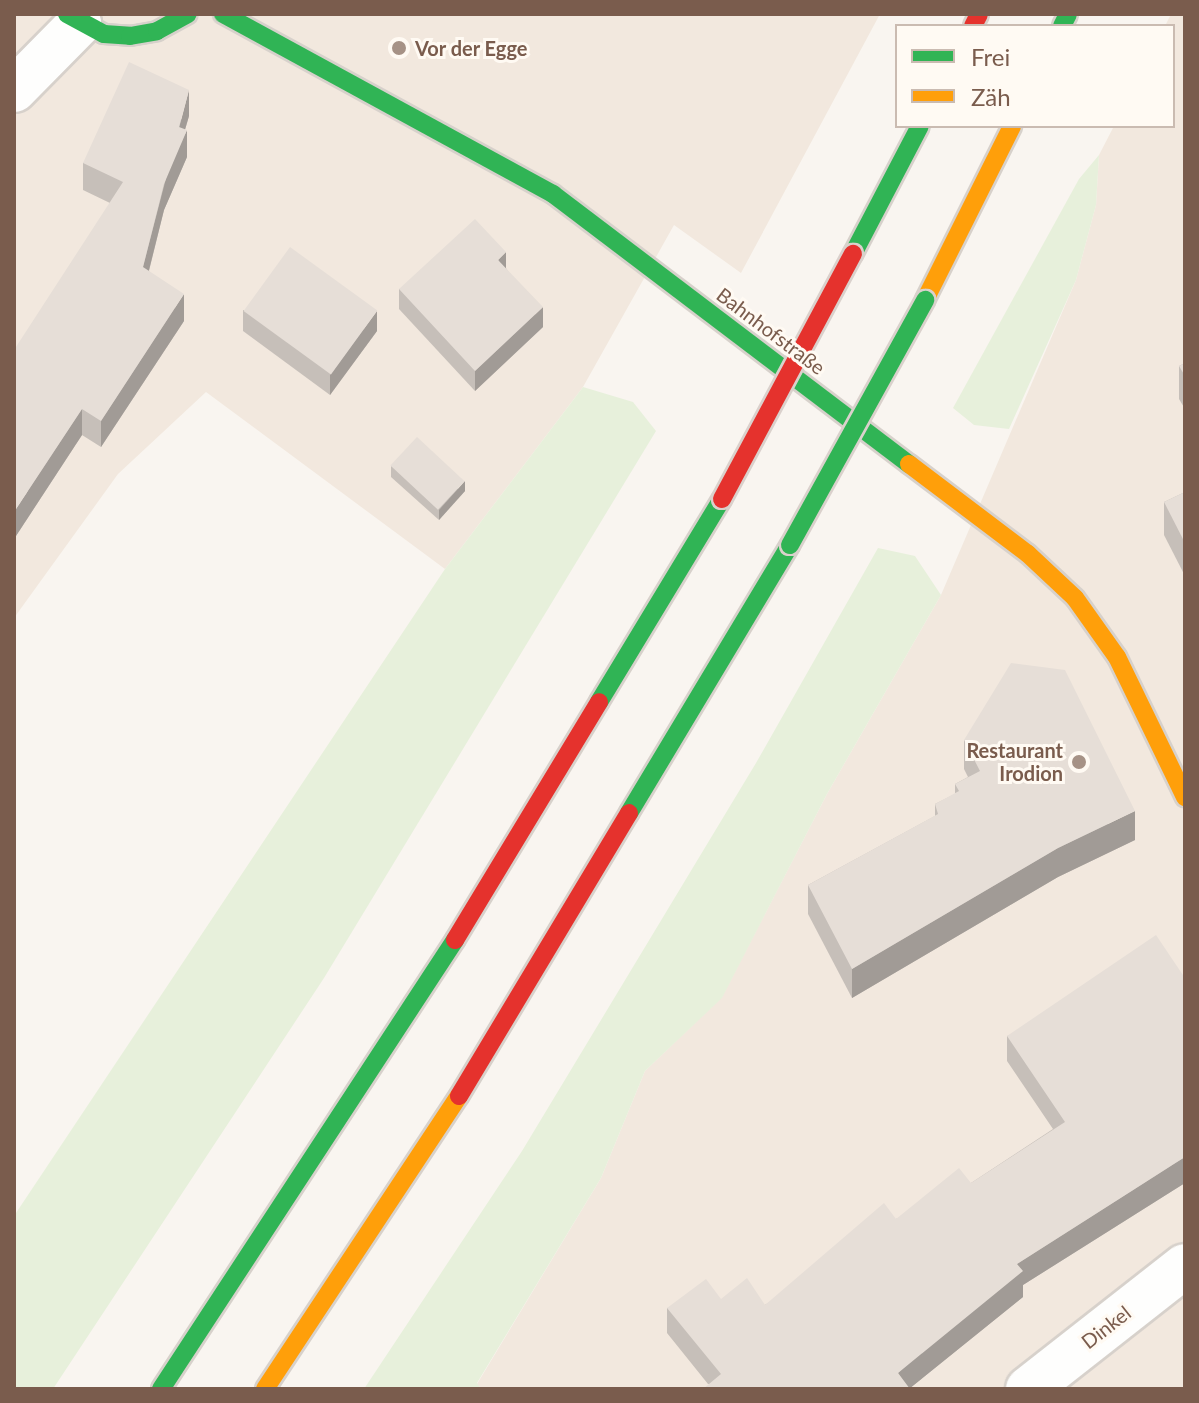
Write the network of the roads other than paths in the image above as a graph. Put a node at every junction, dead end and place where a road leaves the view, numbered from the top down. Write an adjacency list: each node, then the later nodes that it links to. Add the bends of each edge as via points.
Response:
1 (188, 14): 3 (main road, via 157,31 130,36 104,34)
2 (223, 14): 7 (main road, Bahnhofstraße, via 553,194 1028,554 1075,598 1117,657)
3 (73, 19): 4 (street)
4 (14, 90)
5 (919, 128): 9 (main road, bridge, via 722,499 401,1030)
6 (1011, 128): 10 (main road, bridge, via 925,300 790,545 460,1094)
7 (1185, 797)
8 (1185, 1266): 11 (street, Dinkel)
9 (161, 1389)
10 (265, 1389)
11 (1028, 1389)

